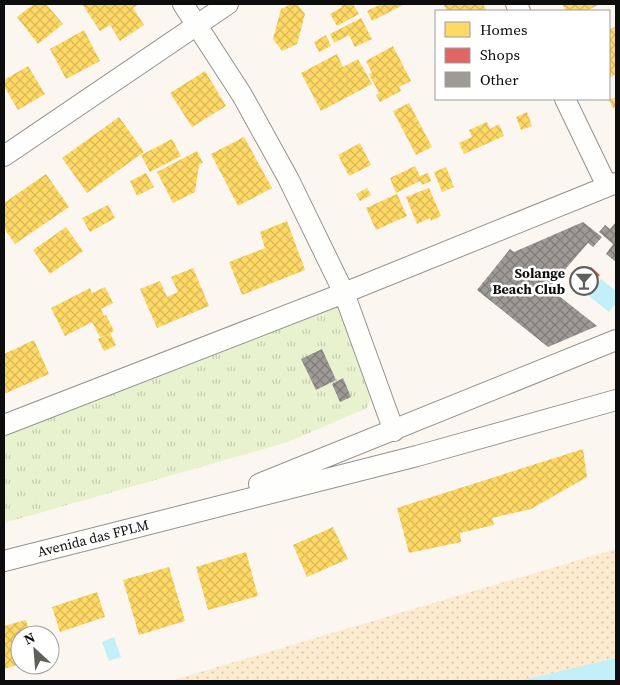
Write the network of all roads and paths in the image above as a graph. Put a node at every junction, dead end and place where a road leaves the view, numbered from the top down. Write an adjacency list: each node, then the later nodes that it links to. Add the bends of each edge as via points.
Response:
1 (183, 4): 3 (street)
2 (228, 4): 3 (street)
3 (198, 24): 5 (street); 7 (street, via 288,178)
4 (566, 100): 6 (street)
5 (4, 156)
6 (612, 184): 7 (street)
7 (344, 293): 10 (street); 11 (street)
8 (616, 340): 11 (street)
9 (616, 400): 12 (street, via 417,456)
10 (4, 425)
11 (394, 431): 12 (street)
12 (183, 515): 13 (street, Avenida das FPLM)
13 (4, 561)

